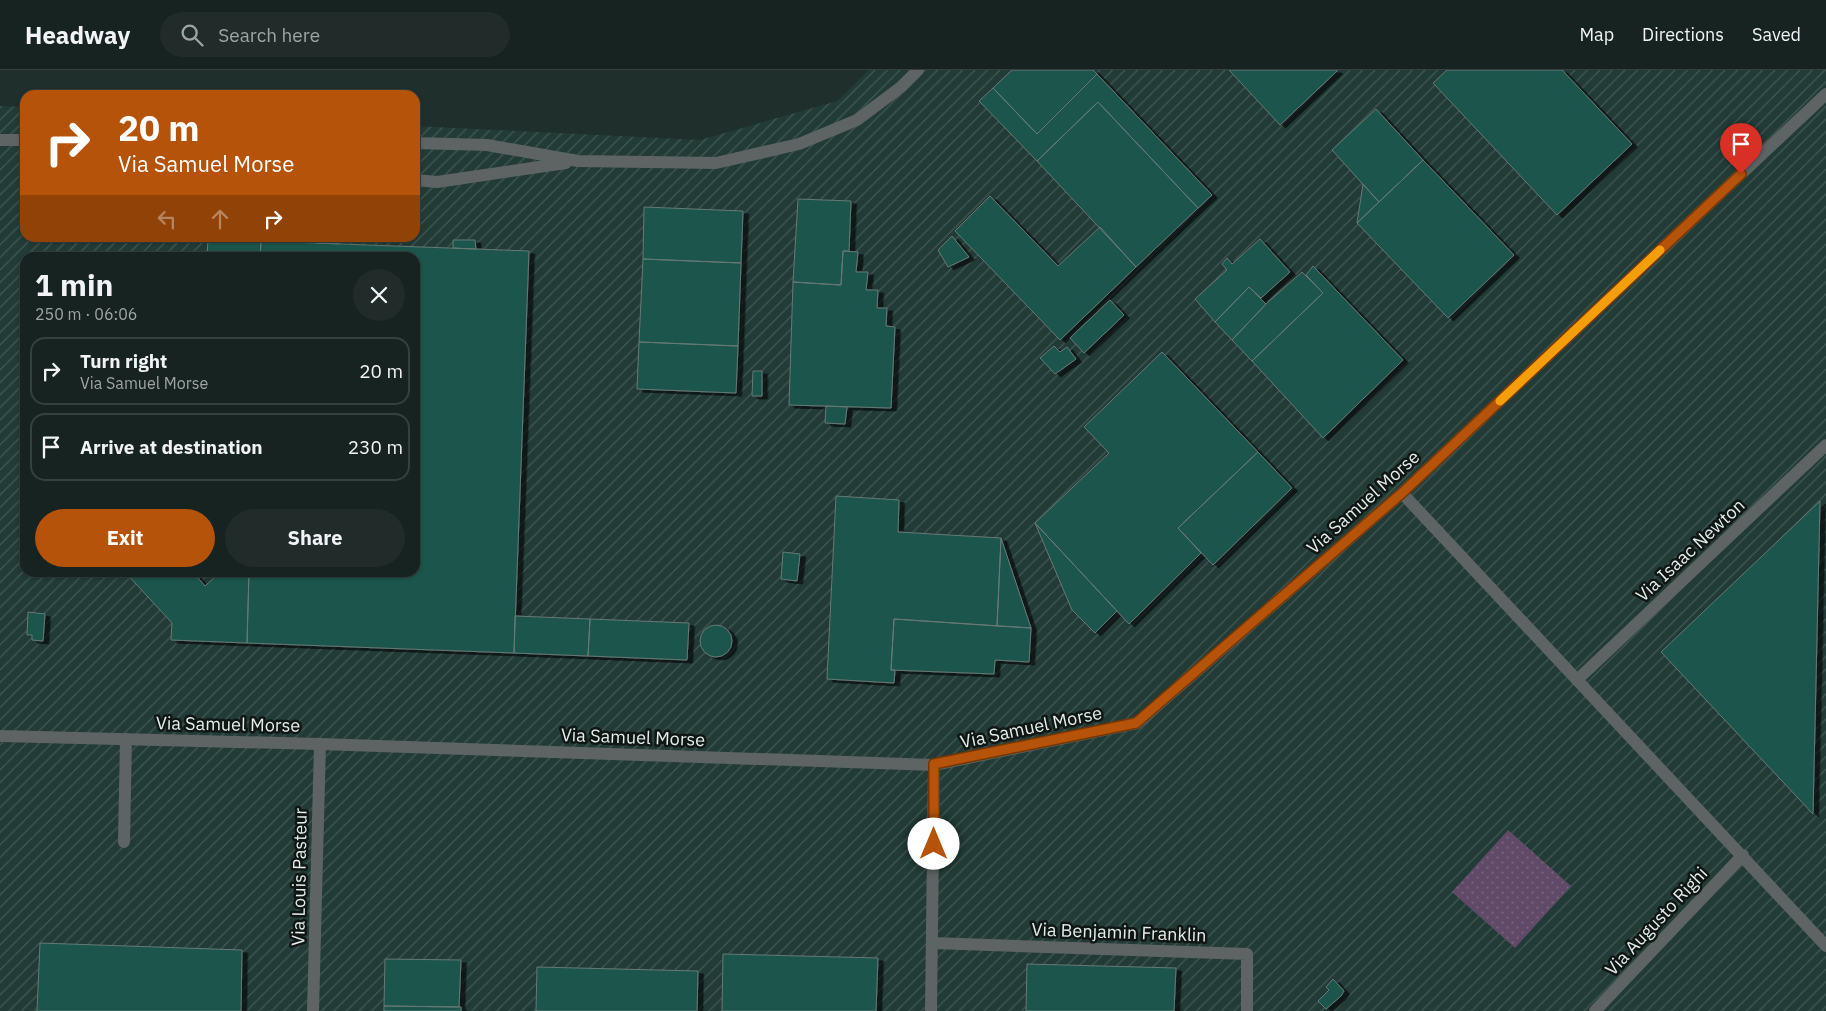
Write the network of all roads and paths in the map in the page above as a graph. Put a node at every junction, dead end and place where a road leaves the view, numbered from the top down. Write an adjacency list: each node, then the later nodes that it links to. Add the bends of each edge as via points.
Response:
1 (918, 70): 6 (street, via 857,120 799,144 716,163)
2 (1826, 94): 9 (street, Via Samuel Morse)
3 (0, 140): 4 (street)
4 (20, 140)
5 (420, 143): 6 (street, via 487,145)
6 (578, 161): 7 (street, via 437,182)
7 (420, 180)
8 (1826, 445): 10 (street, Via Isaac Newton)
9 (1402, 493): 10 (street); 14 (street, Via Samuel Morse, via 1136,723)
10 (1577, 680): 16 (street)
11 (0, 736): 12 (street, Via Samuel Morse)
12 (126, 739): 13 (street, Via Samuel Morse); 15 (street)
13 (320, 744): 14 (street, Via Samuel Morse); 19 (street, Via Louis Pasteur)
14 (934, 764): 17 (street)
15 (124, 842)
16 (1742, 855): 18 (street); 22 (street, Via Augusto Righi)
17 (933, 943): 20 (street); 21 (street, Via Benjamin Franklin, via 1247,954)
18 (1826, 946)
19 (313, 1011)
20 (931, 1011)
21 (1247, 1011)
22 (1595, 1011)

